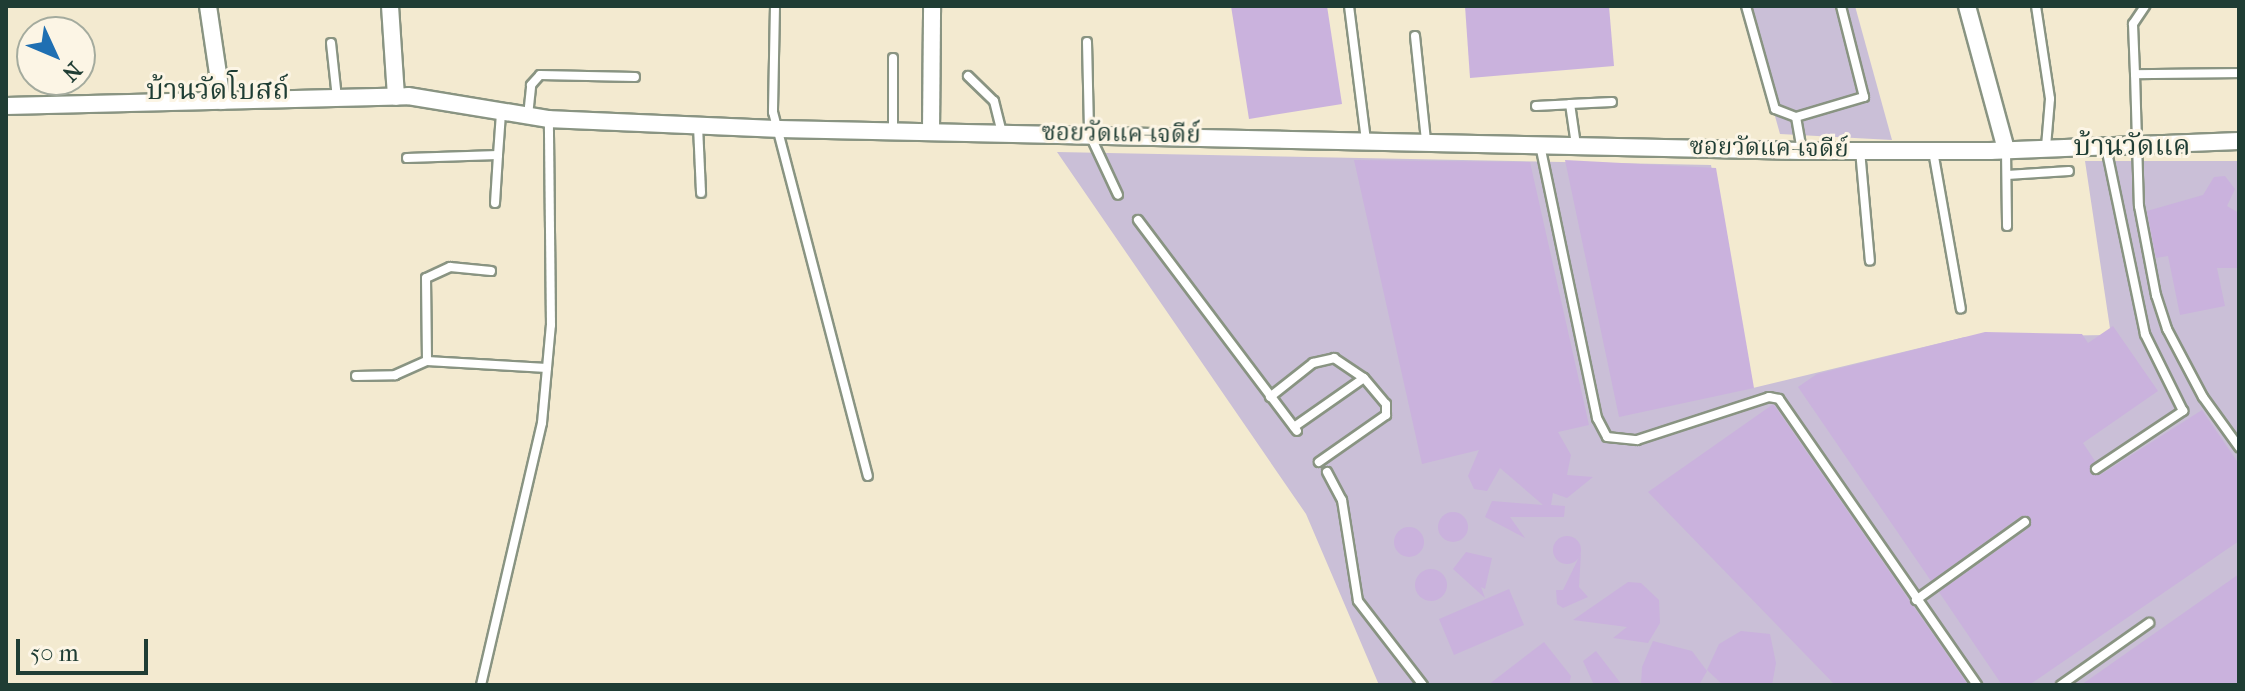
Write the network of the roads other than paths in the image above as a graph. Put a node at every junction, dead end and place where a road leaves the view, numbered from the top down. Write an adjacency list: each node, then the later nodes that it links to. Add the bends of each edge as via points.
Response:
1 (208, 6): 21 (street)
2 (390, 6): 19 (street)
3 (775, 6): 31 (lane, via 771,87)
4 (932, 6): 33 (street)
5 (1349, 6): 36 (lane)
6 (1746, 6): 28 (lane, via 1775,109)
7 (1841, 6): 28 (lane, via 1864,97)
8 (1967, 6): 46 (street)
9 (2036, 6): 42 (lane, via 2050,99)
10 (2145, 6): 16 (lane, via 2133,24)
11 (1415, 36): 37 (lane)
12 (1087, 42): 35 (lane)
13 (331, 43): 20 (lane)
14 (893, 58): 32 (lane)
15 (2239, 73): 16 (lane)
16 (2135, 74): 41 (lane)
17 (968, 76): 34 (lane, via 1000,111)
18 (635, 77): 27 (lane, via 540,75 531,85)
19 (396, 97): 20 (street, ซอยวัดแค-เจดีย์); 26 (street, ซอยวัดแค-เจดีย์, via 434,98)
20 (337, 99): 21 (street, ซอยวัดแค-เจดีย์)
21 (222, 101): 24 (street, ซอยวัดแค-เจดีย์)
22 (1612, 102): 23 (lane)
23 (1570, 104): 25 (lane); 40 (lane)
24 (6, 106)
25 (1536, 106)
26 (501, 113): 27 (street, ซอยวัดแค-เจดีย์); 48 (lane)
27 (528, 117): 29 (street, ซอยวัดแค-เจดีย์)
28 (1796, 117): 47 (lane)
29 (549, 119): 30 (street, ซอยวัดแค-เจดีย์); 61 (lane)
30 (698, 126): 31 (street, ซอยวัดแค-เจดีย์); 52 (lane)
31 (779, 129): 32 (street, ซอยวัดแค-เจดีย์); 69 (lane)
32 (893, 131): 33 (street, ซอยวัดแค-เจดีย์)
33 (931, 131): 34 (street, ซอยวัดแค-เจดีย์)
34 (1002, 132): 35 (street, ซอยวัดแค-เจดีย์)
35 (1089, 133): 36 (street, ซอยวัดแค-เจดีย์); 53 (lane)
36 (1366, 140): 37 (street, ซอยวัดแค-เจดีย์)
37 (1426, 141): 39 (street, ซอยวัดแค-เจดีย์)
38 (2239, 141): 41 (street, ซอยวัดแค-เจดีย์)
39 (1540, 144): 40 (street, ซอยวัดแค-เจดีย์); 71 (lane, via 1597,418 1607,437 1637,440 1769,397 1779,399)
40 (1576, 145): 47 (street, ซอยวัดแค-เจดีย์)
41 (2139, 145): 43 (street, ซอยวัดแค-เจดีย์); 65 (lane, via 2139,206 2167,329 2203,397)
42 (2046, 147): 43 (street, ซอยวัดแค-เจดีย์); 46 (street, ซอยวัดแค-เจดีย์)
43 (2106, 147): 67 (lane, via 2145,334 2183,411)
44 (1860, 149): 45 (street, ซอยวัดแค-เจดีย์); 47 (street, ซอยวัดแค-เจดีย์); 57 (lane)
45 (1933, 150): 46 (street, ซอยวัดแค-เจดีย์); 59 (lane)
46 (2006, 150): 51 (lane)
47 (1802, 151)
48 (498, 155): 49 (lane); 54 (lane)
49 (407, 158)
50 (2069, 171): 51 (lane)
51 (2007, 175): 56 (lane)
52 (701, 193)
53 (1118, 195)
54 (495, 203)
55 (1138, 220): 64 (lane)
56 (2007, 226)
57 (1870, 261)
58 (491, 271): 60 (lane, via 450,267 426,278)
59 (1961, 309)
60 (427, 361): 61 (lane); 62 (lane, via 395,375)
61 (547, 368): 73 (lane, via 534,464)
62 (356, 376)
63 (1364, 378): 64 (lane, via 1334,358 1323,359); 64 (lane, via 1295,429); 66 (lane, via 1388,411)
64 (1270, 397)
65 (2239, 447)
66 (1319, 462)
67 (2096, 469)
68 (1327, 472): 74 (lane, via 1342,500 1358,601)
69 (868, 476)
70 (2025, 522): 71 (lane)
71 (1916, 600): 75 (lane)
72 (2149, 623): 76 (lane)
73 (481, 685)
74 (1423, 685)
75 (1977, 685)
76 (2061, 685)

